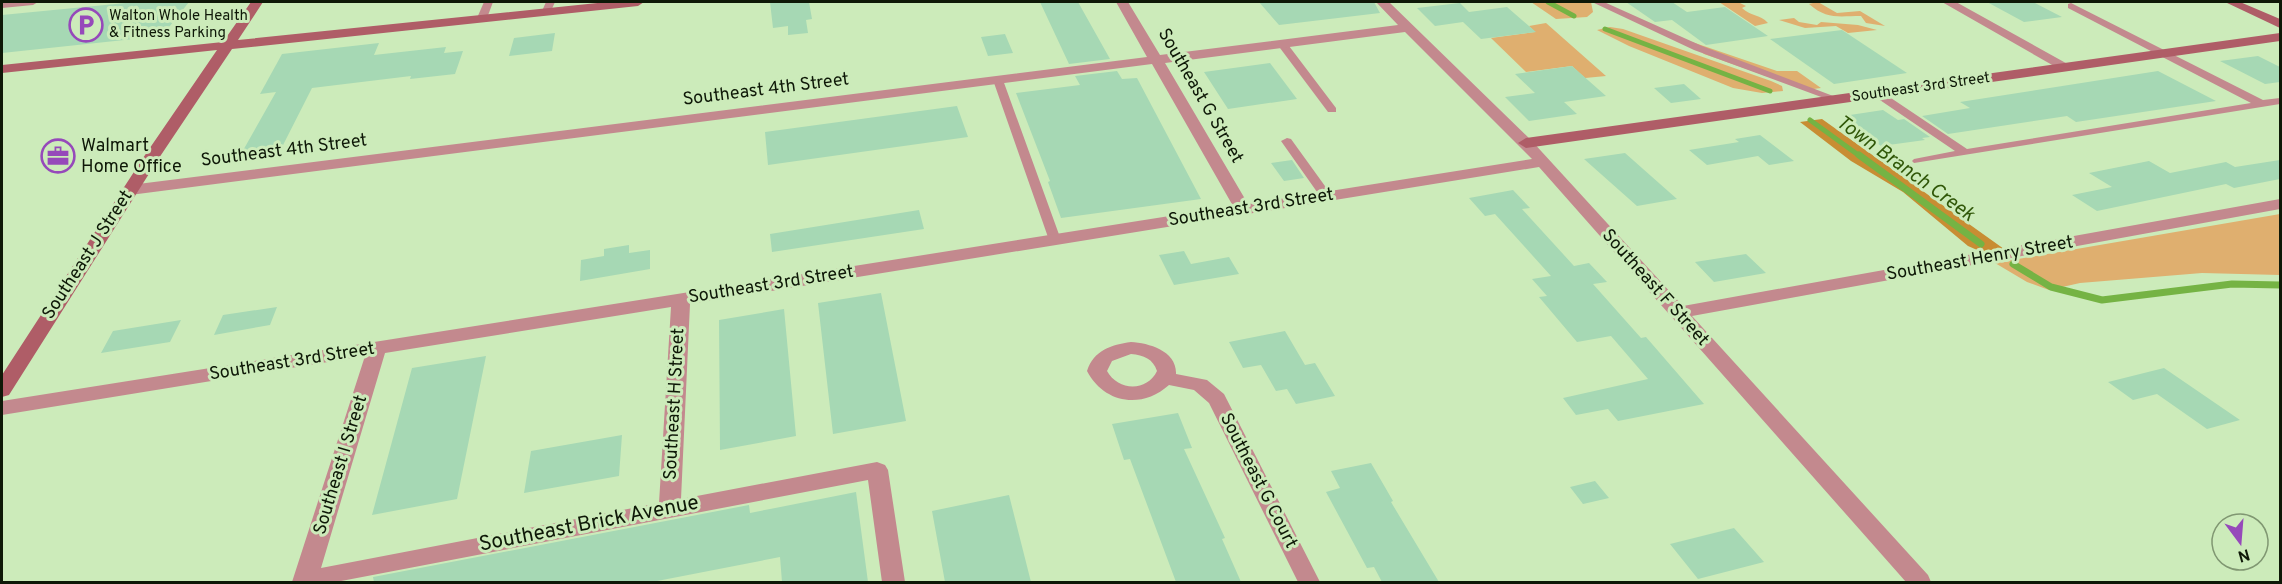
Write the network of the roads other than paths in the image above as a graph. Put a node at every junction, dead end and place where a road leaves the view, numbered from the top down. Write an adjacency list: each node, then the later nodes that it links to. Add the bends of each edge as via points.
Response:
1 (33, 2): 10 (lane)
2 (258, 2): 18 (street, Southeast J Street)
3 (488, 2): 13 (lane)
4 (638, 2): 11 (street)
5 (1122, 2): 20 (street, Southeast G Street)
6 (1382, 2): 15 (street, Southeast F Street)
7 (1597, 2): 25 (lane, via 1698,48)
8 (1948, 2): 21 (street)
9 (2231, 2): 14 (street)
10 (2, 4)
11 (548, 6): 13 (street)
12 (2071, 6): 19 (lane)
13 (482, 18): 18 (street)
14 (2280, 24)
15 (1407, 28): 17 (street, Southeast 4th Street); 30 (street, Southeast F Street)
16 (2280, 37): 19 (street, Southeast 3rd Street)
17 (1282, 44): 20 (street, Southeast 4th Street); 28 (lane)
18 (227, 45): 22 (street); 34 (street, Southeast J Street)
19 (2163, 53): 21 (street, Southeast 3rd Street); 27 (lane)
20 (1156, 60): 23 (street, Southeast 4th Street); 37 (street, Southeast G Street)
21 (2066, 67): 24 (street, Southeast 3rd Street)
22 (2, 69)
23 (998, 80): 34 (street, Southeast 4th Street); 38 (lane)
24 (1878, 94): 25 (street, Southeast 3rd Street); 31 (lane)
25 (1836, 99): 30 (street, Southeast 3rd Street)
26 (2280, 101): 27 (lane)
27 (2262, 104): 31 (lane)
28 (1332, 110)
29 (1287, 141): 35 (lane)
30 (1526, 143): 33 (street, Southeast F Street)
31 (1965, 153): 32 (lane)
32 (1918, 161)
33 (1542, 162): 35 (street, Southeast 3rd Street); 40 (street, Southeast F Street)
34 (130, 190): 43 (street, Southeast J Street)
35 (1326, 196): 37 (street, Southeast 3rd Street)
36 (2280, 204): 40 (street, Southeast Henry Street)
37 (1244, 210): 38 (street, Southeast 3rd Street)
38 (1055, 240): 39 (street, Southeast 3rd Street)
39 (681, 299): 41 (street, Southeast 3rd Street); 45 (street, Southeast H Street)
40 (1679, 313): 49 (street, Southeast F Street)
41 (377, 348): 44 (street, Southeast 3rd Street); 46 (street, Southeast I Street)
42 (1165, 378): 48 (street, Southeast G Court, via 1200,385 1217,399)
43 (2, 390)
44 (2, 408)
45 (670, 508): 46 (street, Southeast Brick Avenue); 47 (street, Southeast Brick Avenue, via 877,470)
46 (304, 582)
47 (894, 582)
48 (1309, 582)
49 (1920, 582)

